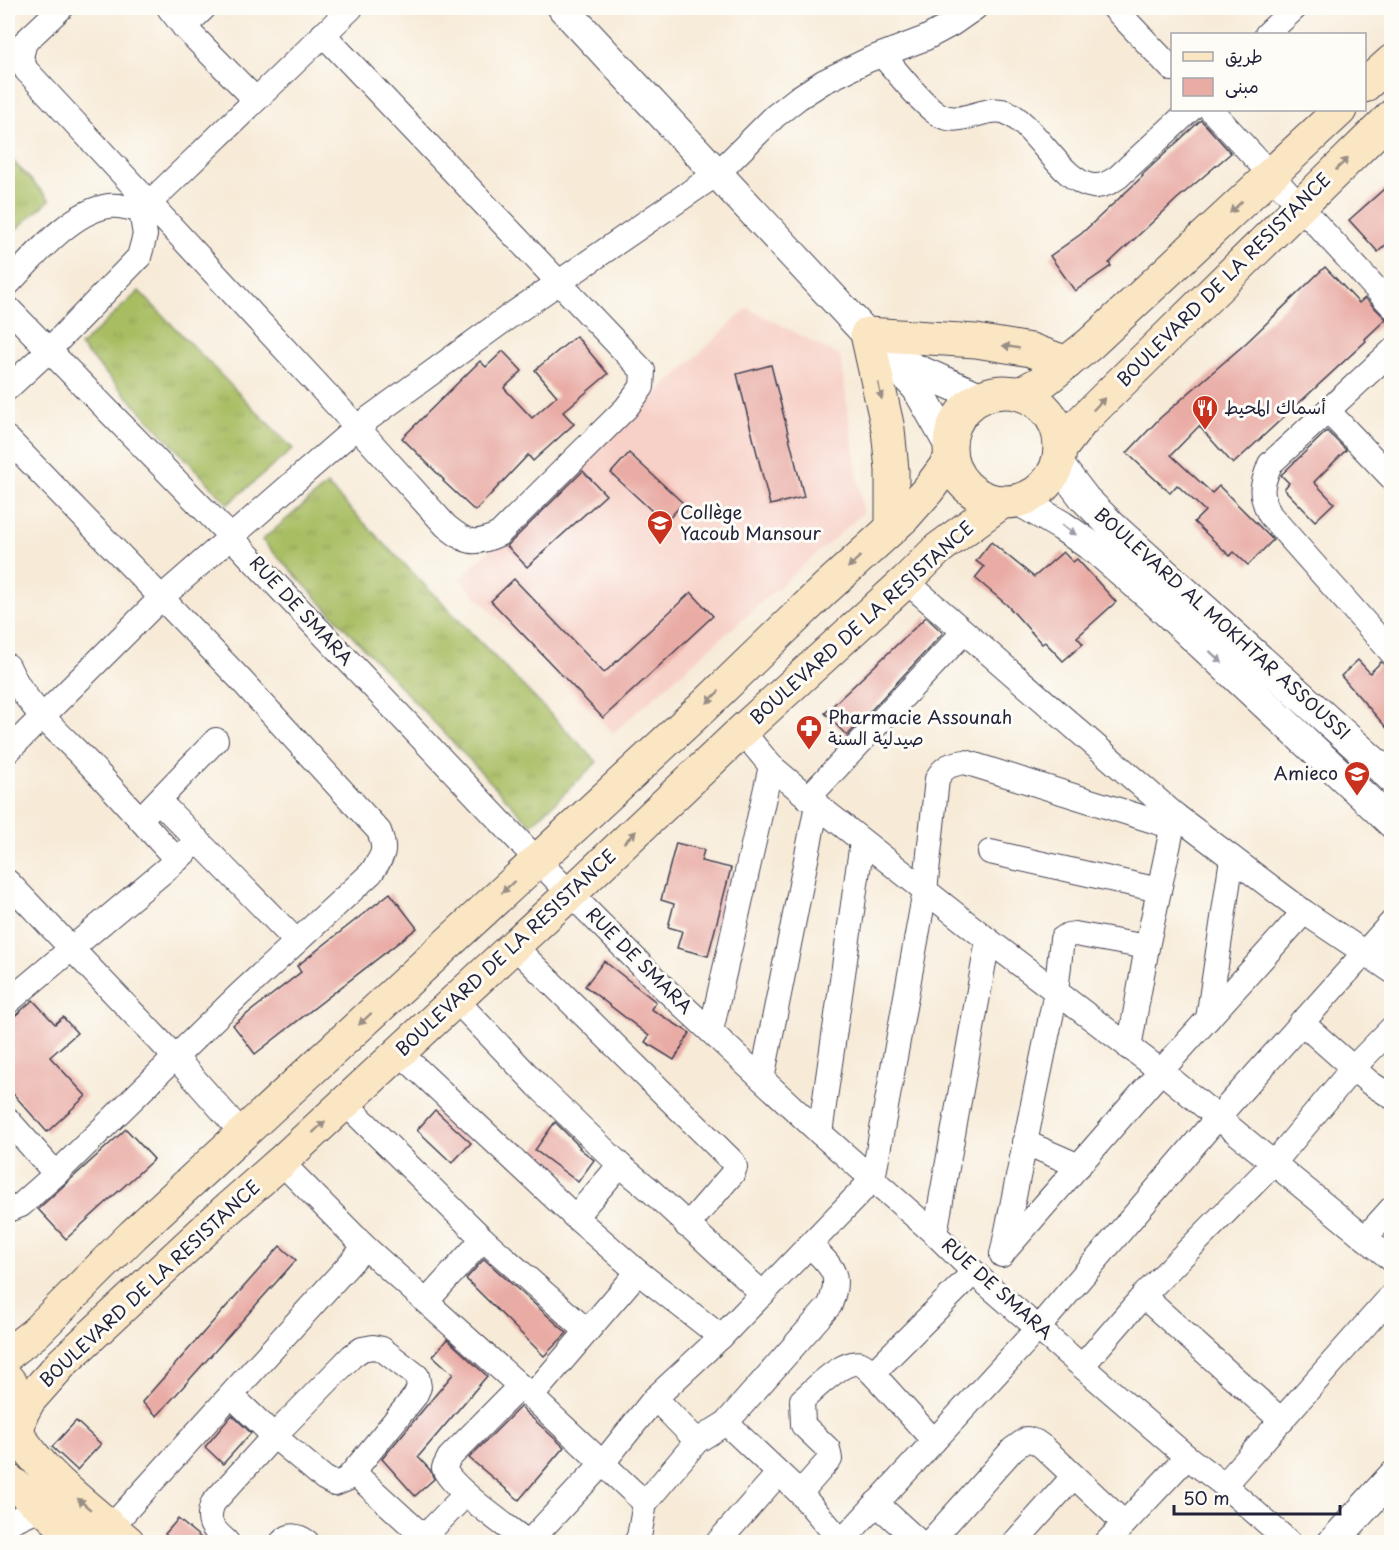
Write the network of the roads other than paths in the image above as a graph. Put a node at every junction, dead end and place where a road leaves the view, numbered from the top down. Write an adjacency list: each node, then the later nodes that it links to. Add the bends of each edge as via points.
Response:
1 (61, 8): 24 (street, via 25,42 21,57 26,70)
2 (169, 8): 9 (street)
3 (204, 8): 9 (street)
4 (351, 8): 11 (street)
5 (563, 8): 21 (street)
6 (975, 8): 12 (street, via 926,38)
7 (1114, 8): 14 (street)
8 (1295, 8): 10 (street)
9 (184, 27): 16 (street)
10 (1268, 33)
11 (323, 34): 16 (street); 25 (street)
12 (882, 55): 17 (street, via 936,113 954,120 1004,111 1020,121 1070,174 1093,186 1105,185 1118,177); 21 (street, via 798,98)
13 (1392, 61): 15 (main road)
14 (1171, 67)
15 (1366, 85)
16 (255, 99): 24 (street)
17 (1189, 111)
18 (1212, 111): 22 (street)
19 (1339, 111): 22 (main road)
20 (1392, 116): 23 (main road, BOULEVARD DE LA RESISTANCE, one-way to 20)
21 (718, 173): 25 (street); 29 (street)
22 (1271, 174): 23 (street); 33 (main road, one-way to 33)
23 (1299, 206): 27 (street); 41 (main road, BOULEVARD DE LA RESISTANCE, one-way to 23, via 1081,422)
24 (145, 207): 26 (street, via 110,206 93,210 48,242); 30 (street, via 145,235 138,257); 38 (street)
25 (560, 282): 38 (street); 38 (street, via 644,371 642,387 626,408 499,534 475,543 460,538)
26 (8, 284)
27 (1387, 291)
28 (8, 308): 30 (street, RUE DE SMARA)
29 (867, 333): 32 (street); 33 (main road, one-way to 29, via 1031,350 976,341); 44 (main road, one-way to 44, via 888,429)
30 (48, 351): 34 (street); 45 (street, RUE DE SMARA)
31 (1392, 351): 37 (street)
32 (891, 359): 36 (street); 40 (street, via 917,388)
33 (1067, 363): 35 (main road)
34 (8, 388)
35 (1020, 394): 36 (main road, via 994,393); 41 (main road, via 1036,401 1049,414 1058,430)
36 (981, 398): 40 (main road, via 959,417 952,431)
37 (1328, 411): 42 (street); 49 (street, via 1270,464 1261,485 1263,500 1270,515)
38 (357, 427): 45 (street)
39 (8, 439): 47 (street)
40 (951, 453): 43 (main road, via 958,476 969,489 985,498); 44 (main road, via 928,490)
41 (1059, 456): 43 (main road, via 1048,482 1035,492); 56 (street, BOULEVARD AL MOKHTAR ASSOUSSI, via 1085,499 1114,528)
42 (1392, 478)
43 (1010, 501): 46 (main road, BOULEVARD DE LA RESISTANCE, via 938,549); 59 (street, BOULEVARD AL MOKHTAR ASSOUSSI, one-way to 59, via 1062,526 1097,550)
44 (892, 528): 68 (main road, one-way to 68)
45 (231, 537): 47 (street); 68 (street, RUE DE SMARA)
46 (906, 581): 48 (street); 52 (main road, BOULEVARD DE LA RESISTANCE)
47 (161, 598): 51 (street); 76 (street, via 379,831 384,846 371,873)
48 (964, 632): 58 (street); 61 (street)
49 (1392, 653)
50 (8, 666): 51 (street)
51 (43, 717): 54 (street); 60 (street)
52 (742, 731): 55 (street); 72 (main road, BOULEVARD DE LA RESISTANCE, one-way to 52)
53 (216, 741): 57 (street)
54 (8, 751)
55 (771, 766): 58 (street); 88 (street)
56 (1392, 780): 59 (street)
57 (159, 801): 60 (street); 63 (street)
58 (812, 801): 64 (street); 94 (street)
59 (1371, 802): 62 (street, BOULEVARD AL MOKHTAR ASSOUSSI)
60 (138, 819): 67 (street)
61 (1174, 821): 66 (street); 70 (street); 71 (street, via 965,762 951,764 937,779)
62 (1392, 823)
63 (198, 840): 67 (street); 76 (street)
64 (862, 842): 71 (street); 100 (street)
65 (990, 852): 70 (street)
66 (1232, 858): 73 (street); 85 (street)
67 (177, 860): 79 (street)
68 (537, 860): 72 (street, RUE DE SMARA); 99 (main road, one-way to 99)
69 (8, 882): 79 (street)
70 (1159, 890): 78 (street)
71 (925, 891): 75 (street); 107 (street)
72 (571, 893): 77 (main road, BOULEVARD DE LA RESISTANCE); 88 (street, RUE DE SMARA)
73 (1304, 912): 80 (street); 85 (street)
74 (1392, 922): 80 (street)
75 (988, 940): 82 (street); 112 (street)
76 (296, 941): 91 (street)
77 (514, 946): 83 (main road, BOULEVARD DE LA RESISTANCE); 111 (street, via 733,1162 733,1173)
78 (1147, 947): 82 (street, via 1068,935 1062,939); 89 (street)
79 (71, 950): 84 (street); 91 (street)
80 (1363, 952): 81 (street); 86 (street)
81 (1392, 971)
82 (1056, 992): 89 (street); 101 (street)
83 (456, 1000): 90 (main road, BOULEVARD DE LA RESISTANCE); 104 (street)
84 (8, 1002)
85 (1208, 1020): 93 (street)
86 (1301, 1022): 92 (street); 97 (street)
87 (1392, 1028): 92 (street)
88 (711, 1031): 94 (street, RUE DE SMARA)
89 (1130, 1048): 93 (street)
90 (399, 1052): 96 (main road, BOULEVARD DE LA RESISTANCE); 110 (street)
91 (175, 1057): 99 (street); 106 (street)
92 (1353, 1068): 95 (street); 103 (street)
93 (1161, 1071): 97 (street); 105 (street)
94 (762, 1079): 100 (street, RUE DE SMARA)
95 (1392, 1097)
96 (345, 1103): 102 (main road, BOULEVARD DE LA RESISTANCE, one-way to 96); 114 (street)
97 (1217, 1118): 103 (street); 125 (street)
98 (8, 1120): 106 (street)
99 (242, 1133): 128 (main road, via 35,1333)
100 (820, 1133): 107 (street, RUE DE SMARA)
101 (1024, 1142): 105 (street); 117 (street)
102 (281, 1162): 116 (street); 137 (main road, BOULEVARD DE LA RESISTANCE, via 62,1363 29,1400)
103 (1273, 1164): 113 (street); 123 (street)
104 (620, 1165): 110 (street); 111 (street)
105 (1079, 1166): 117 (street)
106 (56, 1174): 109 (street, via 21,1205)
107 (873, 1179): 112 (street, RUE DE SMARA); 115 (street)
108 (1392, 1208): 113 (street)
109 (8, 1210)
110 (575, 1217): 119 (street)
111 (687, 1226): 121 (street)
112 (935, 1234): 120 (street, RUE DE SMARA)
113 (1365, 1238): 118 (street)
114 (483, 1239): 124 (street); 126 (street)
115 (810, 1245): 121 (street); 136 (street, via 832,1269 836,1280 830,1305)
116 (365, 1247): 124 (street); 133 (street)
117 (1002, 1255): 120 (street)
118 (1392, 1260)
119 (639, 1272): 126 (street); 127 (street)
120 (978, 1276): 125 (street, RUE DE SMARA); 130 (street, via 878,1368)
121 (763, 1294): 127 (street)
122 (1392, 1295): 135 (street)
123 (1143, 1296): 129 (street); 135 (street)
124 (426, 1302): 132 (street)
125 (1039, 1327): 129 (street, RUE DE SMARA); 140 (street)
126 (587, 1331): 132 (street)
127 (721, 1337): 134 (street)
128 (8, 1354)
129 (1083, 1365): 141 (street, RUE DE SMARA)
130 (875, 1376): 140 (street); 149 (street, via 863,1364 854,1362 841,1367 802,1400 804,1425 828,1449 830,1459)
131 (8, 1380): 137 (main road, BOULEVARD DE LA RESISTANCE, via 20,1401)
132 (525, 1391): 142 (street); 150 (street, via 446,1463 446,1472)
133 (232, 1396): 138 (street); 156 (street)
134 (655, 1398): 139 (street); 142 (street)
135 (1282, 1421): 148 (street)
136 (726, 1424): 139 (street); 144 (street)
137 (15, 1432): 156 (main road, one-way to 137, via 45,1470)
138 (274, 1437): 143 (street, via 329,1482 340,1482); 143 (street, via 352,1356 362,1349 382,1349 417,1376 419,1387); 160 (street, via 209,1511 209,1522)
139 (697, 1441): 151 (street)
140 (934, 1441): 152 (street)
141 (1187, 1456): 148 (street, RUE DE SMARA); 155 (street)
142 (602, 1464): 151 (street); 163 (street)
143 (353, 1472): 157 (street)
144 (778, 1474): 149 (street); 164 (street)
145 (1073, 1477): 155 (street); 167 (street, via 1043,1447 1027,1439 1013,1449); 168 (street)
146 (1392, 1477): 171 (street)
147 (8, 1480): 153 (main road)
148 (1224, 1485): 170 (street, RUE DE SMARA)
149 (800, 1493): 165 (street)
150 (466, 1494): 157 (street); 163 (street)
151 (645, 1503): 158 (street)
152 (876, 1503): 165 (street); 166 (street)
153 (42, 1507): 154 (street); 159 (main road)
154 (8, 1523)
155 (1124, 1523): 169 (street)
156 (119, 1535)
157 (422, 1540)
158 (640, 1541)
159 (81, 1542)
160 (227, 1542)
161 (282, 1542): 162 (street, via 292,1536)
162 (307, 1542)
163 (528, 1542)
164 (718, 1542)
165 (842, 1542)
166 (918, 1542)
167 (930, 1542)
168 (1015, 1542)
169 (1107, 1542)
170 (1288, 1542)
171 (1333, 1542)

